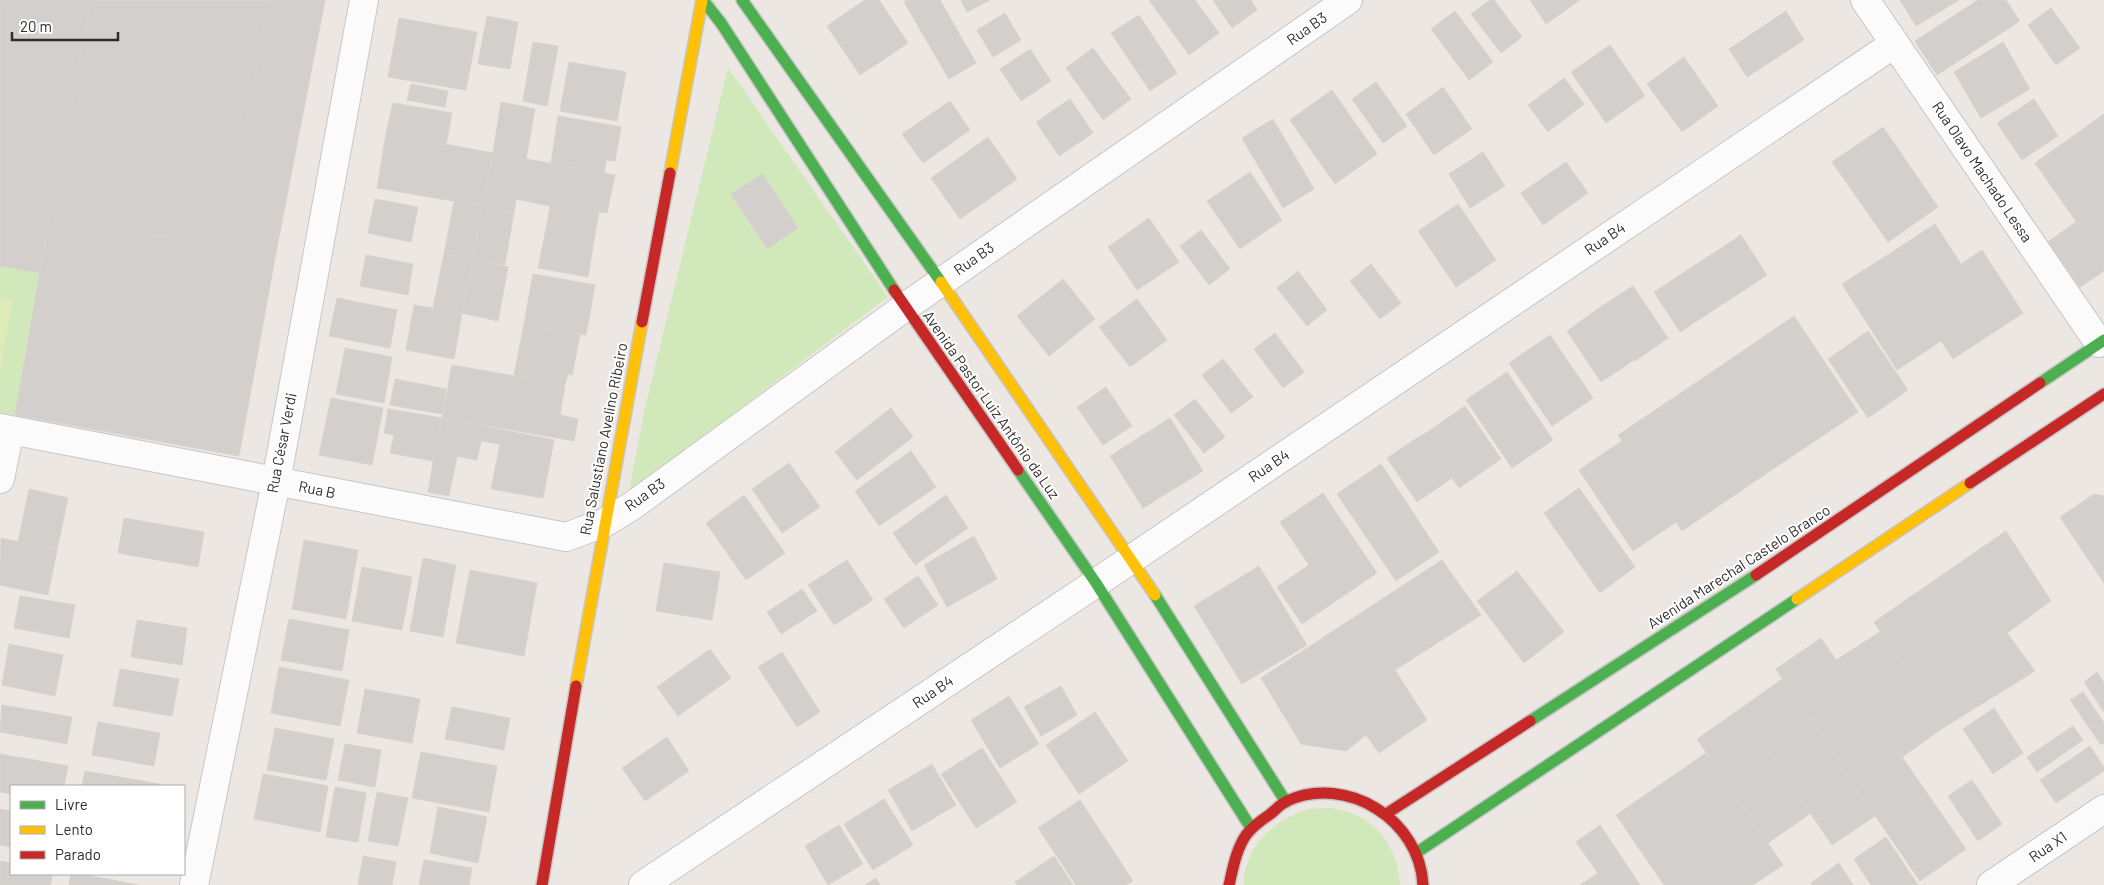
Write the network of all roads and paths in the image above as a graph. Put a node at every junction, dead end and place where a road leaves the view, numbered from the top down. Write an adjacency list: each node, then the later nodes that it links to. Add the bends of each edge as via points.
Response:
1 (364, 0): 14 (street, Rua César Verdi)
2 (702, 0): 6 (street, Avenida Pastor Luiz Antônio da Luz); 15 (street, Rua Salustiano Avelino Ribeiro)
3 (1348, 0): 8 (street, Rua B3)
4 (1865, 0): 7 (street, Rua Olavo Machado Lessa)
5 (746, 1): 6 (street); 8 (street, Avenida Pastor Luiz Antônio da Luz)
6 (721, 23): 9 (street, Avenida Pastor Luiz Antônio da Luz)
7 (1894, 44): 10 (street, Rua Olavo Machado Lessa); 16 (street, Rua B4)
8 (941, 282): 9 (street, Rua B3); 16 (street, Avenida Pastor Luiz Antônio da Luz)
9 (905, 307): 15 (street, Rua B3, via 632,506); 17 (street, Avenida Pastor Luiz Antônio da Luz)
10 (2101, 342): 20 (street, Avenida Marechal Castelo Branco, via 1787,555)
11 (2104, 394): 22 (street)
12 (5, 429): 13 (street); 14 (street, Rua B)
13 (0, 480)
14 (276, 482): 15 (street, Rua B, via 566,538); 23 (street, Rua César Verdi)
15 (604, 523): 24 (street, Rua Salustiano Avelino Ribeiro)
16 (1132, 559): 17 (street, Rua B4); 18 (street, Avenida Pastor Luiz Antônio da Luz)
17 (1096, 583): 21 (street, Avenida Pastor Luiz Antônio da Luz); 25 (street, Rua B4)
18 (1286, 802): 20 (street, via 1312,794 1338,794 1363,800); 21 (street)
19 (2104, 809): 28 (street, Rua X1)
20 (1386, 814): 22 (street, via 1404,831)
21 (1251, 828): 26 (street, via 1234,857)
22 (1416, 853): 27 (street)
23 (194, 885)
24 (542, 885)
25 (643, 885)
26 (1229, 885)
27 (1423, 885)
28 (1991, 885)

